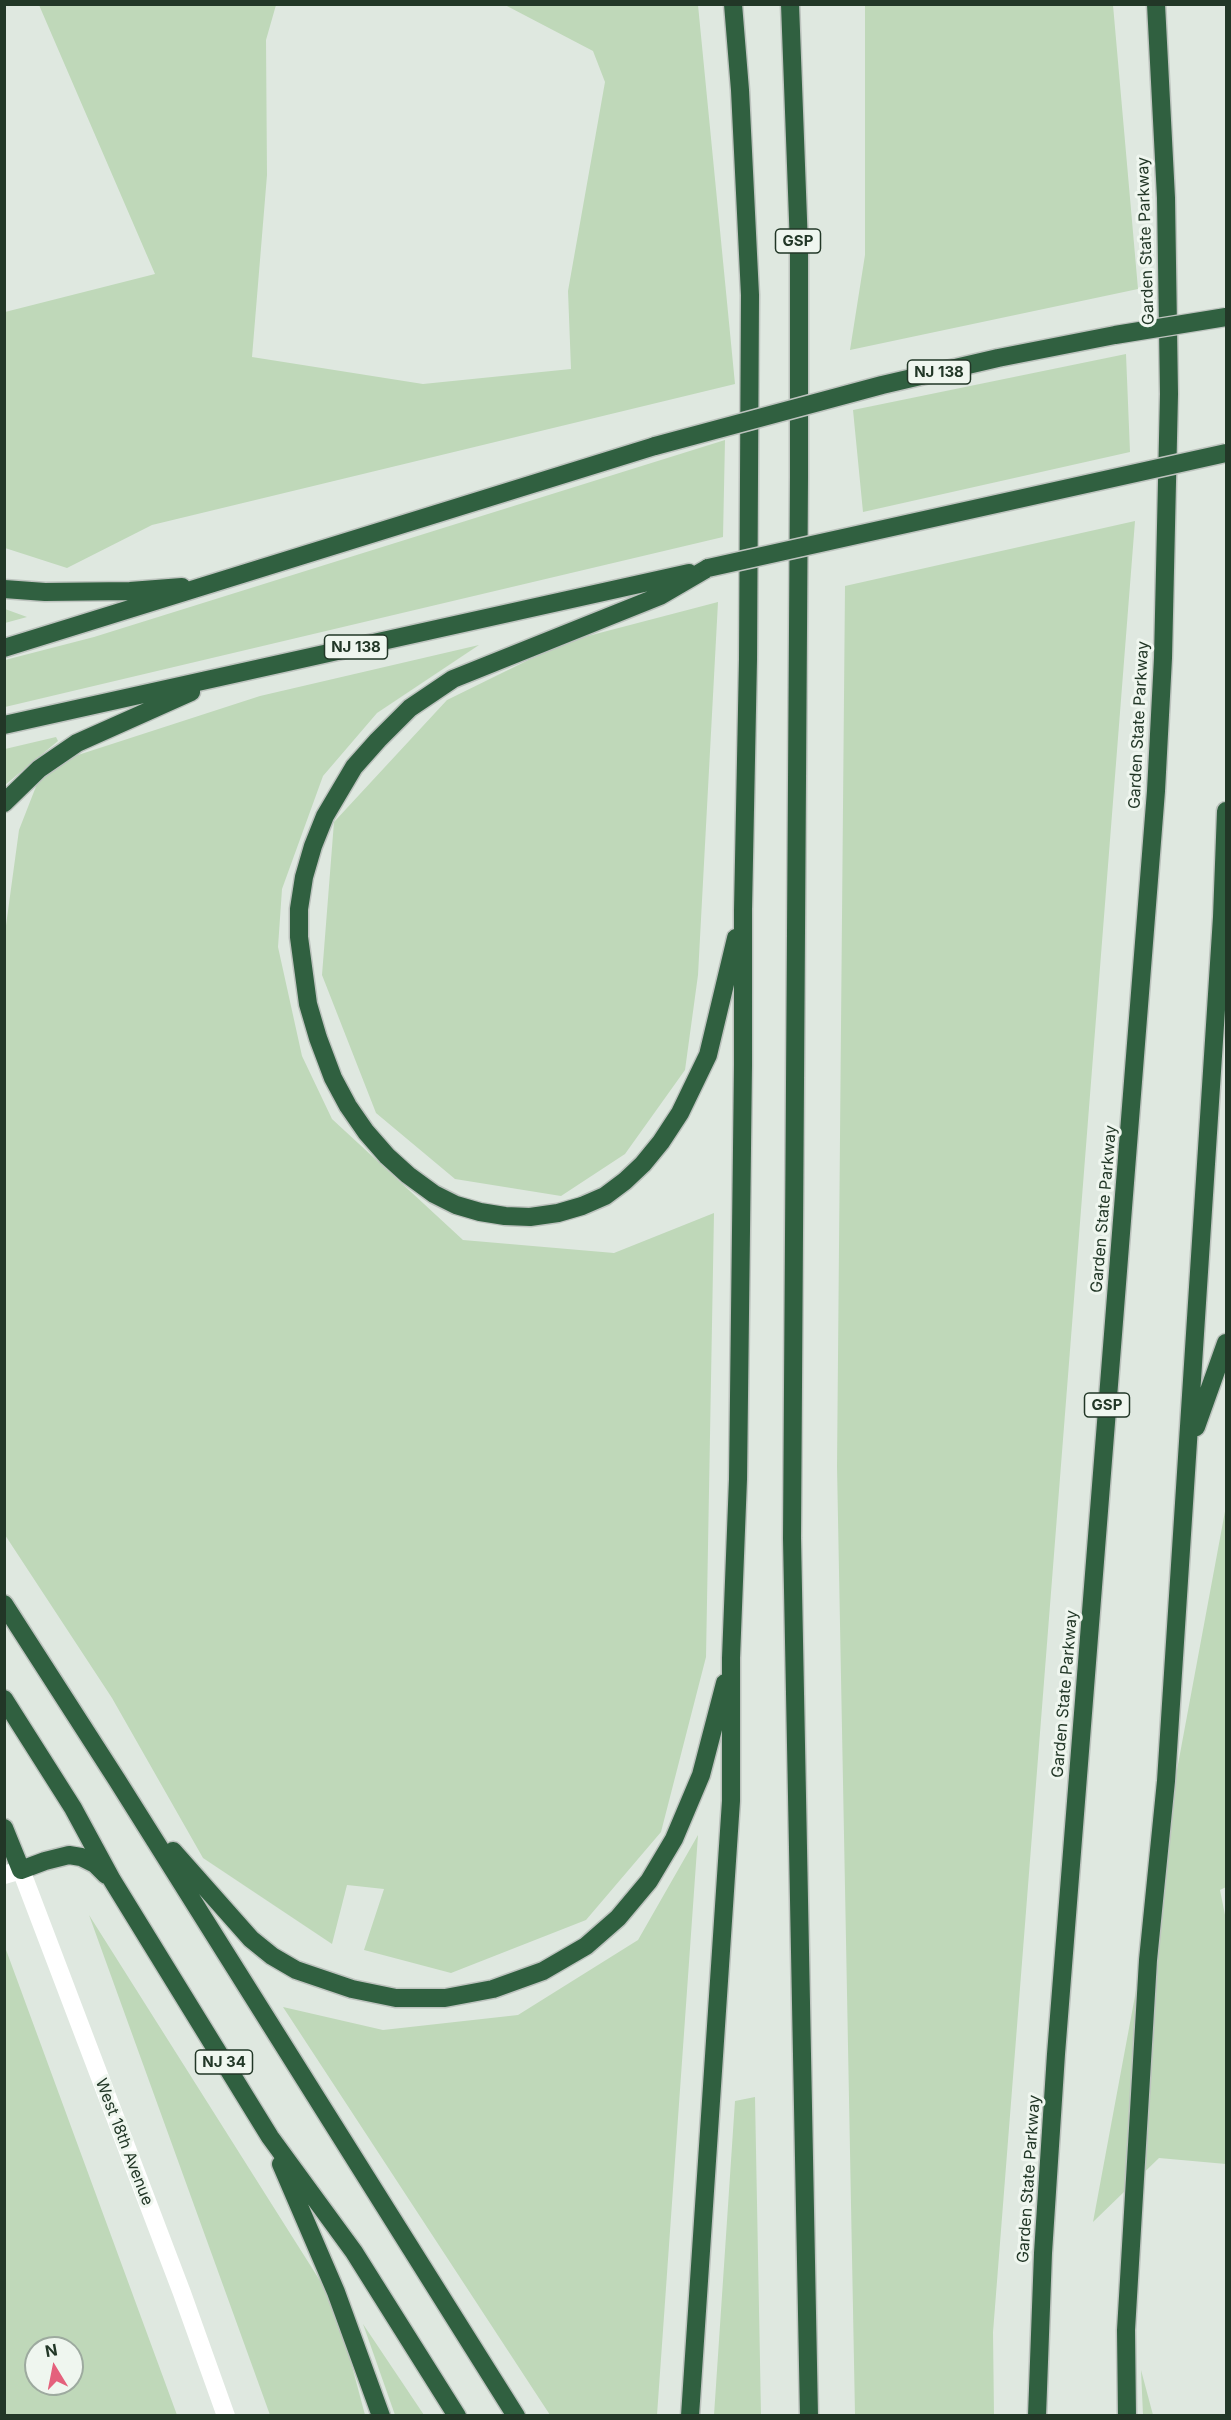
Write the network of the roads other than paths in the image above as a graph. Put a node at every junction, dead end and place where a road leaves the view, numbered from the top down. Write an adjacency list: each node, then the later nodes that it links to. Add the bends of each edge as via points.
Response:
1 (733, 4): 14 (highway, via 750,295)
2 (790, 4): 31 (highway, GSP, via 799,246 792,1538)
3 (1156, 4): 32 (highway, Garden State Parkway / GSP, via 1166,198 1169,394 1163,669 1056,2054)
4 (1227, 317): 7 (highway, NJ 138, bridge, via 998,358 882,385 655,446)
5 (1227, 453): 6 (highway, NJ 138, bridge)
6 (708, 568): 10 (highway, NJ 138); 14 (highway, via 660,596 453,679 411,708 378,740 339,790 313,846 304,877 299,909 308,1004 333,1077 348,1106 366,1132 408,1175 434,1194 480,1212 530,1217 558,1213 605,1196 625,1182 680,1113 708,1055)
7 (214, 584): 8 (highway, via 130,591); 9 (highway, NJ 138)
8 (4, 589)
9 (4, 648)
10 (227, 676): 11 (highway, NJ 138); 12 (highway, via 77,743 39,769)
11 (4, 726)
12 (4, 803)
13 (1227, 811): 16 (highway)
14 (743, 910): 18 (highway, via 738,1479)
15 (1227, 1343): 16 (highway)
16 (1188, 1449): 25 (highway, via 1167,1781 1148,1960)
17 (4, 1604): 20 (highway)
18 (731, 1658): 20 (highway, via 701,1775 674,1839 649,1881 618,1918 586,1946 520,1981 472,1995 412,1999 352,1989 296,1970 272,1956 250,1939 204,1888); 30 (highway, via 731,1801)
19 (4, 1699): 23 (highway, NJ 34, via 73,1808)
20 (117, 1780): 29 (highway)
21 (4, 1828): 22 (highway)
22 (13, 1872): 23 (highway, via 69,1855 95,1864); 26 (street, West 18th Avenue, via 182,2293)
23 (112, 1880): 24 (highway, NJ 34)
24 (270, 2137): 27 (highway, via 336,2292); 28 (highway, NJ 34, via 354,2252)
25 (1126, 2330): 33 (highway); 34 (highway)
26 (226, 2415)
27 (381, 2415)
28 (457, 2415)
29 (516, 2415)
30 (690, 2415)
31 (809, 2415)
32 (1036, 2415)
33 (1114, 2415)
34 (1127, 2415)

